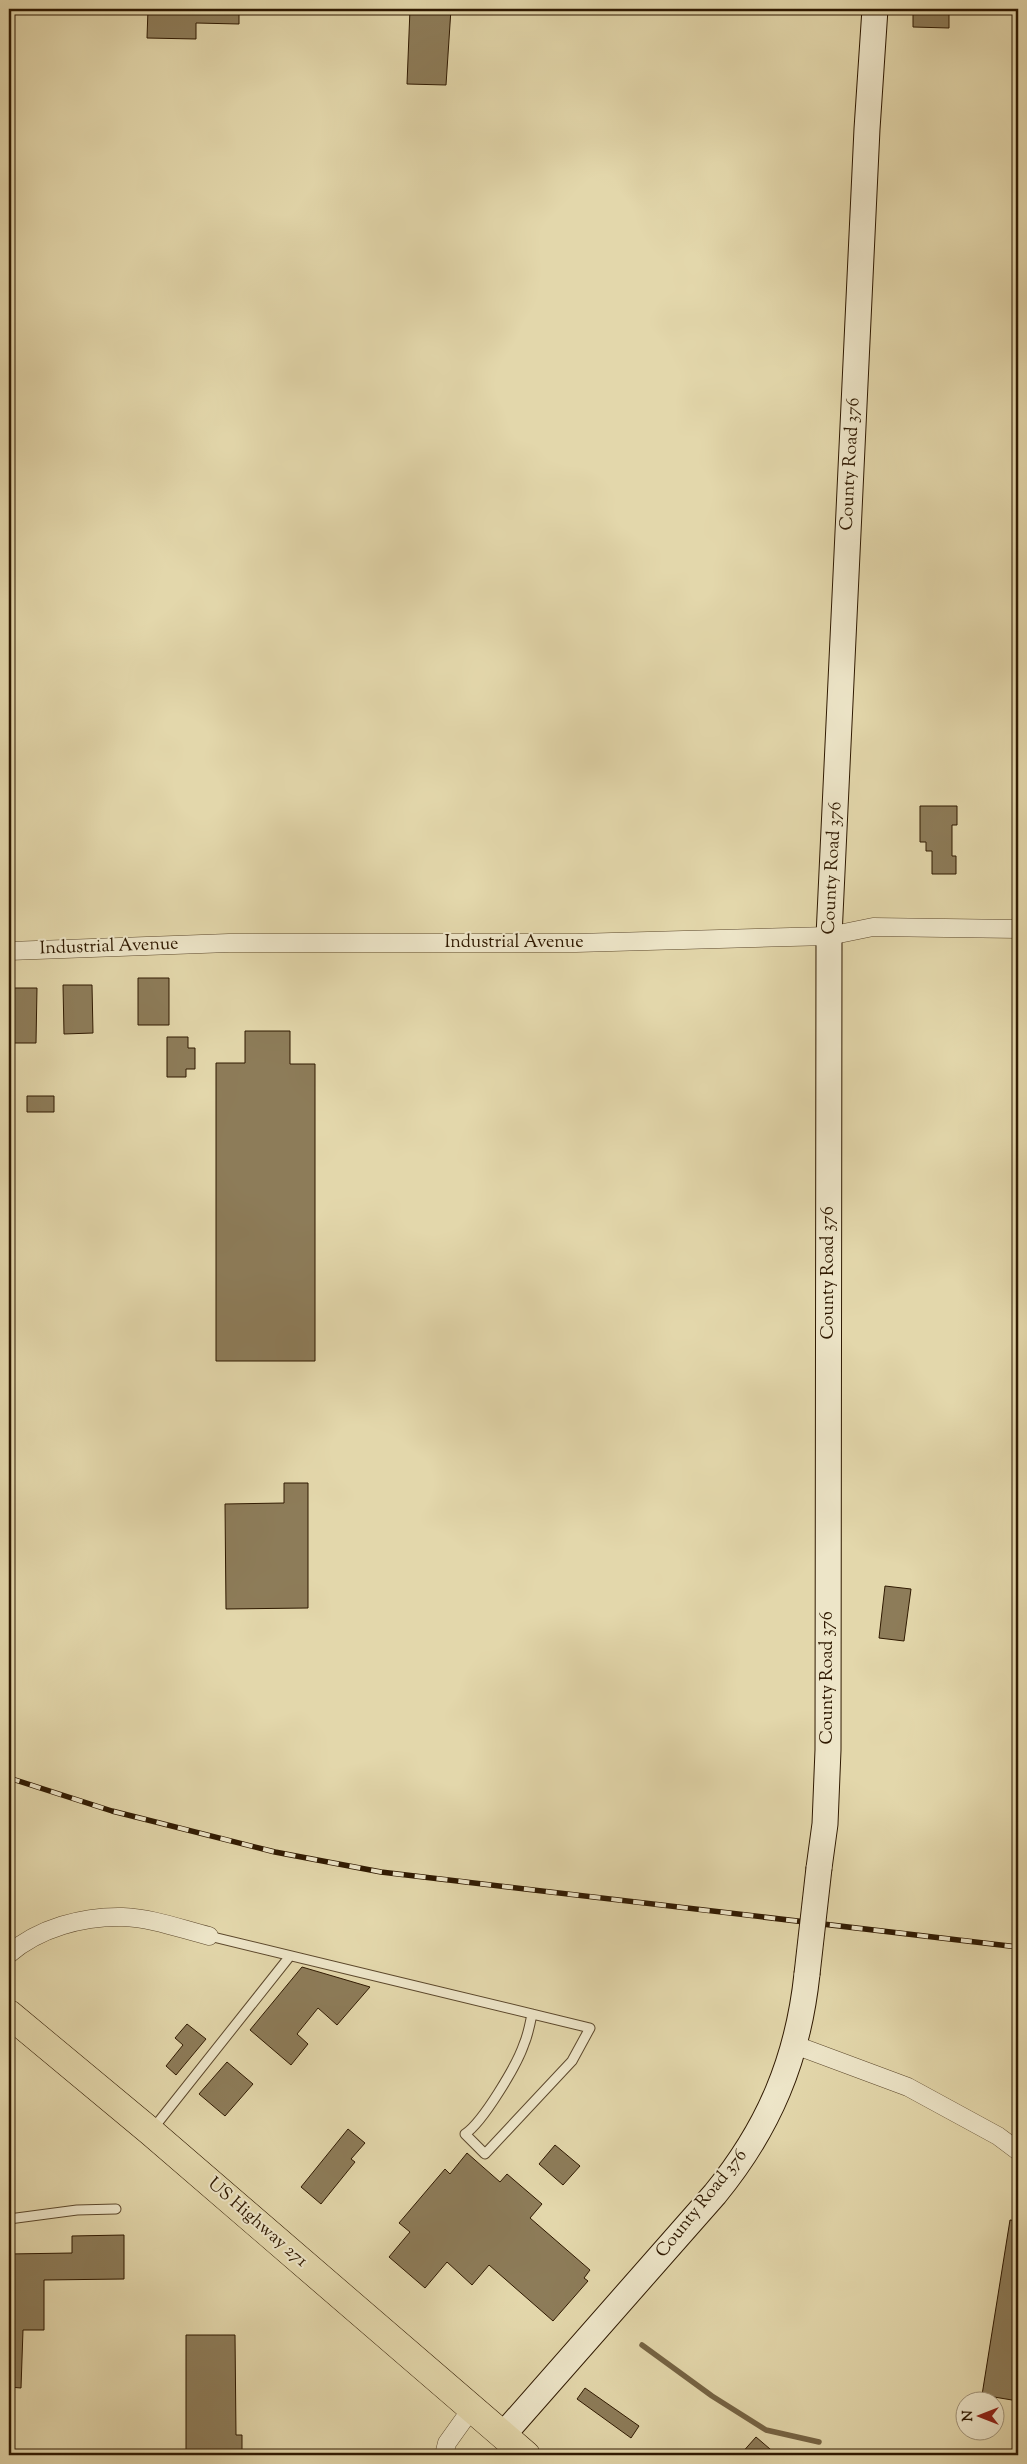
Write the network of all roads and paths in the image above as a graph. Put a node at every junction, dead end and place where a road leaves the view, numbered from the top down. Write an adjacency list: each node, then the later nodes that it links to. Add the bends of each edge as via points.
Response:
1 (875, 9): 3 (street, County Road 376, via 866,138)
2 (1018, 929): 3 (street, Industrial Avenue, via 873,927)
3 (829, 936): 4 (street, Industrial Avenue, via 576,943 229,943); 10 (street, County Road 376, bridge, via 828,1750 825,1824 803,2012)
4 (9, 951)
5 (209, 1936): 6 (street, via 144,1920 97,1918 44,1931); 7 (lane)
6 (9, 1954)
7 (290, 1956): 9 (lane); 11 (lane)
8 (9, 2014): 11 (main road, US Highway 271)
9 (532, 2014): 9 (lane, via 590,2028 572,2061 486,2154 465,2134 484,2115 524,2046)
10 (795, 2045): 12 (street, via 908,2087 998,2136); 16 (street, County Road 376, via 760,2130 728,2178)
11 (151, 2132): 15 (main road, US Highway 271)
12 (1018, 2151)
13 (116, 2209): 14 (lane, via 77,2210)
14 (9, 2219)
15 (472, 2408): 16 (main road, US Highway 271); 17 (street, via 447,2443)
16 (503, 2435): 18 (main road, US Highway 271)
17 (444, 2455)
18 (526, 2455)

